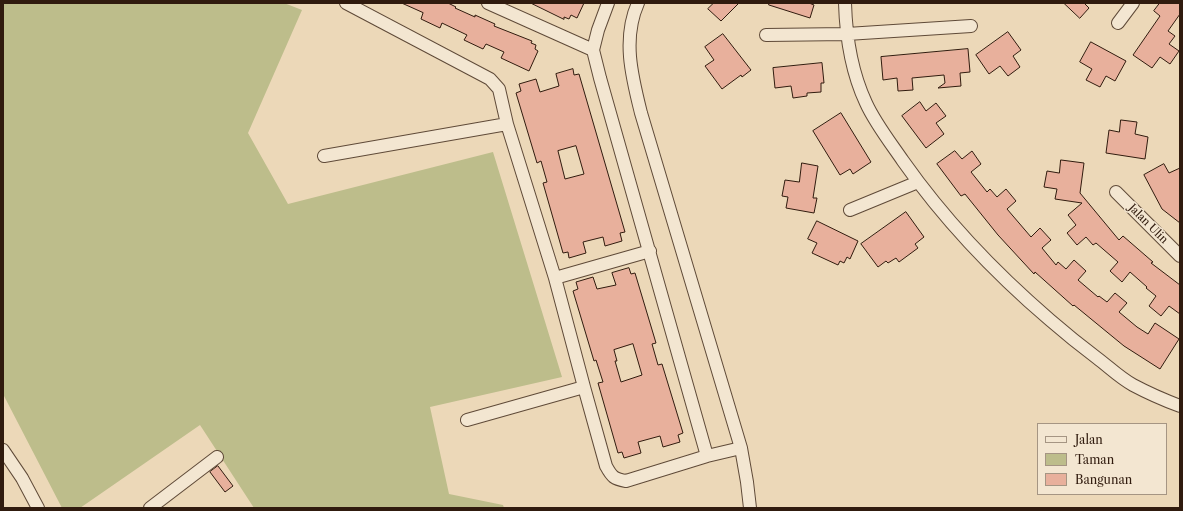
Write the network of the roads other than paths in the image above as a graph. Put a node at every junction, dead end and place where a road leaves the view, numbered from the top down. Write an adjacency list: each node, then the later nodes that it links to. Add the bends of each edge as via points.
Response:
1 (346, 3): 12 (street, via 490,79 499,89)
2 (488, 3): 11 (street)
3 (608, 3): 11 (street)
4 (638, 3): 23 (street, via 629,36 633,82)
5 (845, 3): 9 (street)
6 (1132, 3): 7 (street)
7 (1118, 23)
8 (971, 26): 9 (street)
9 (847, 34): 10 (street); 14 (street, via 854,75 866,103 883,133)
10 (766, 35)
11 (594, 50): 17 (street)
12 (507, 124): 13 (street); 19 (street)
13 (324, 156)
14 (918, 182): 16 (street); 21 (street, via 955,228 1024,298 1132,384)
15 (1116, 192): 18 (street, Jalan Ulin)
16 (850, 210)
17 (650, 251): 19 (street); 25 (street)
18 (1180, 256)
19 (555, 278): 20 (street)
20 (584, 387): 22 (street); 25 (street, via 606,466 616,479 626,481)
21 (1180, 406)
22 (467, 420)
23 (741, 448): 25 (street); 29 (street)
24 (3, 450): 27 (street)
25 (707, 456)
26 (217, 457): 28 (street)
27 (38, 508)
28 (150, 508)
29 (750, 508)

